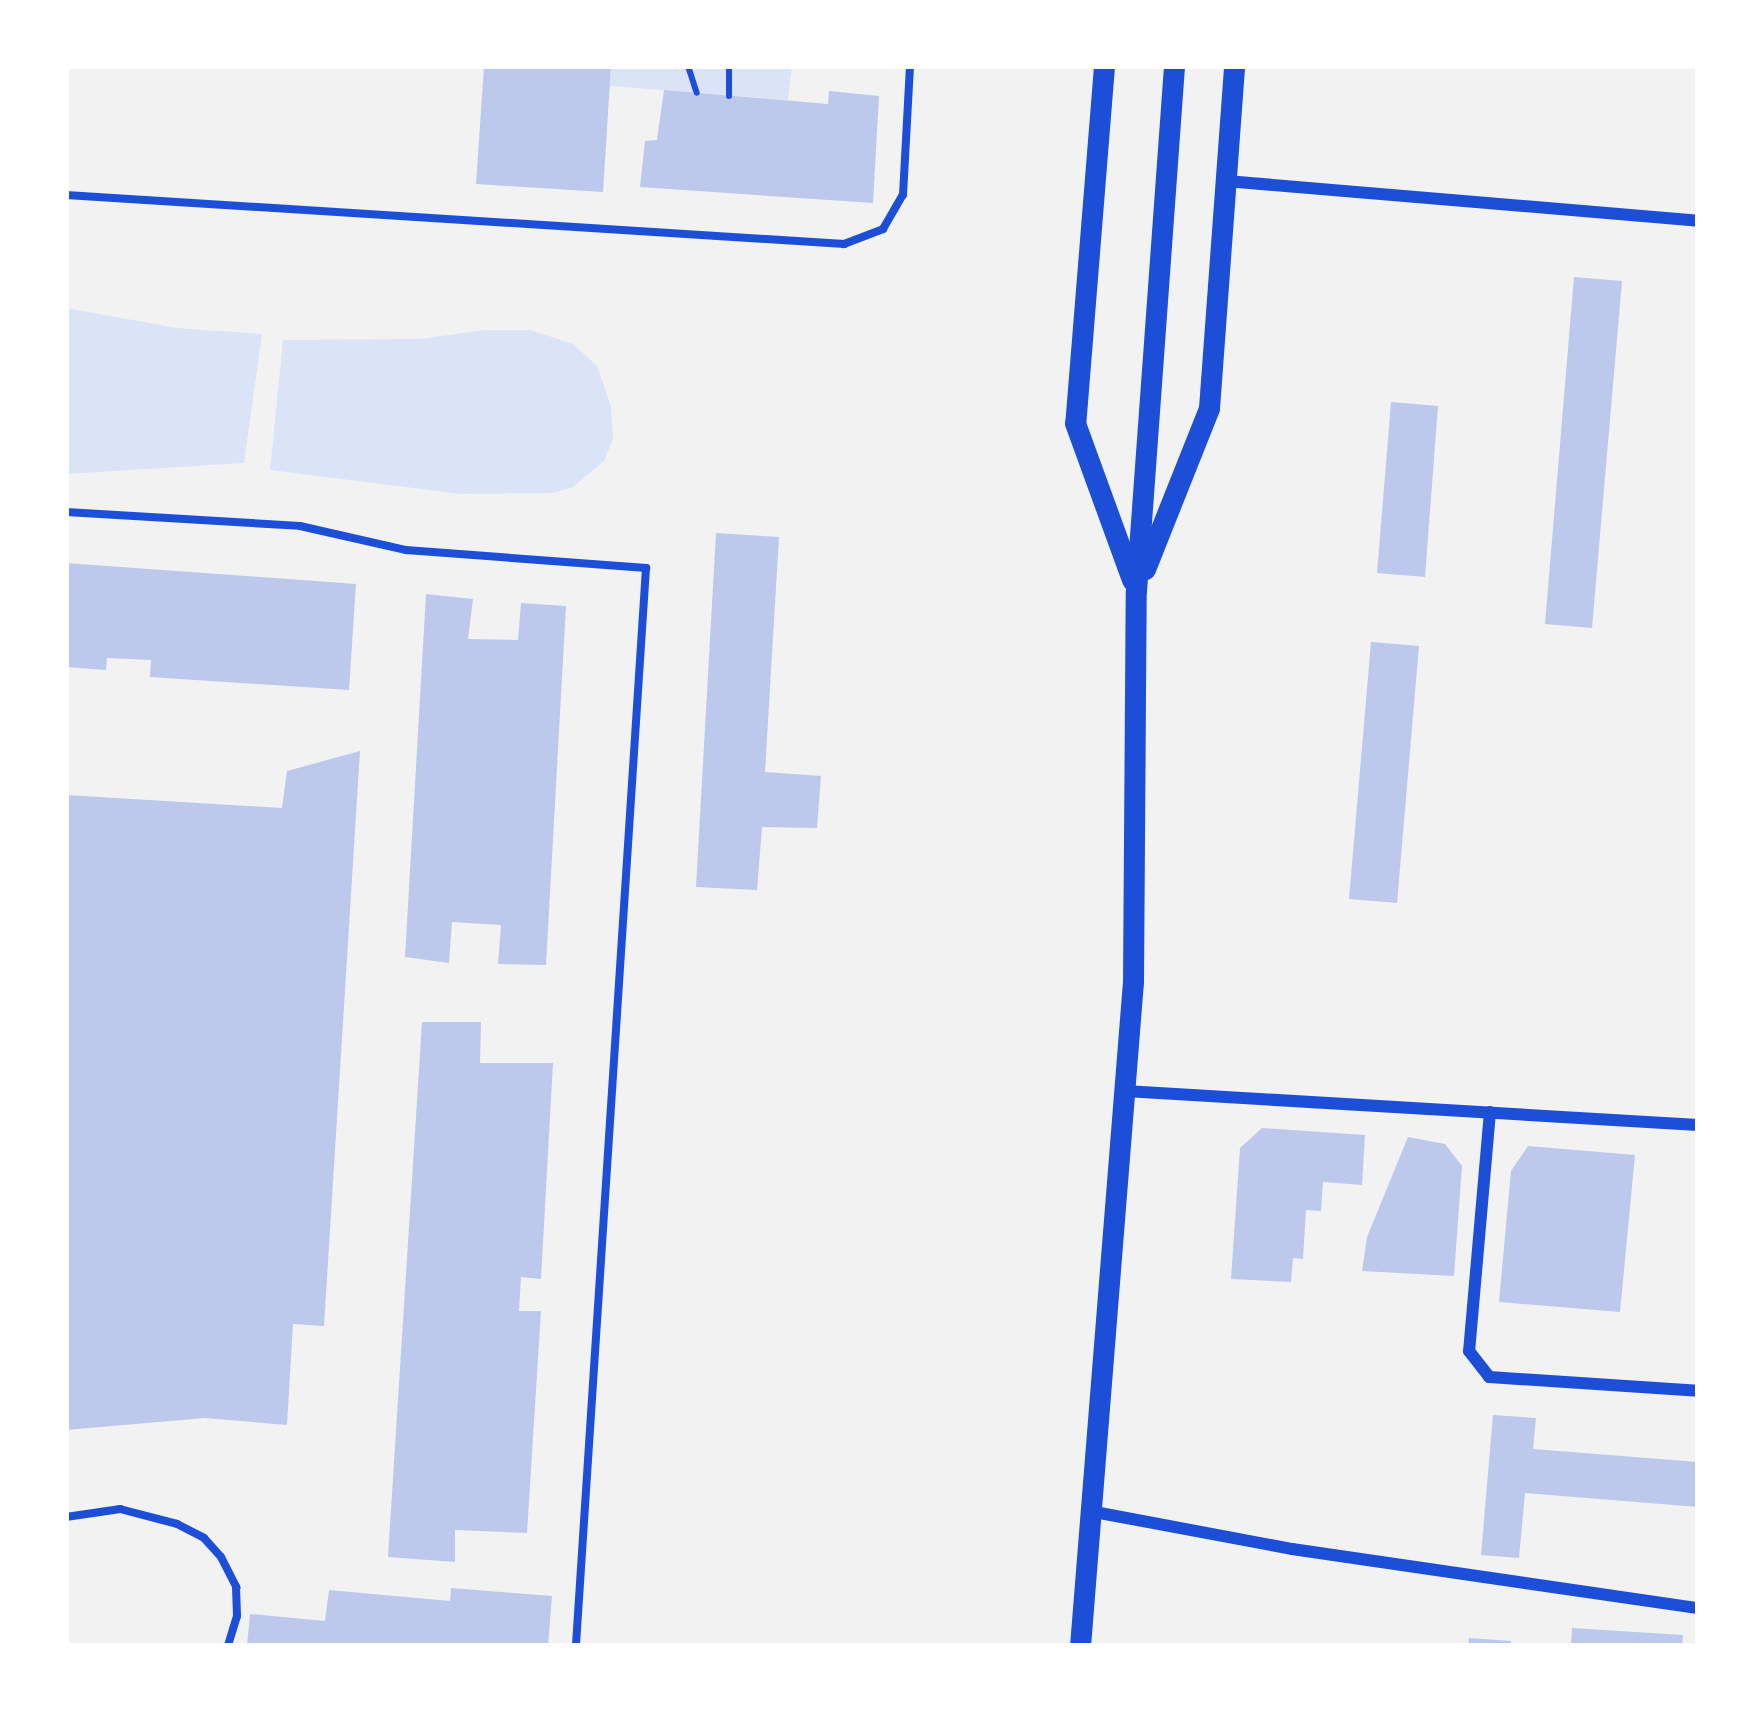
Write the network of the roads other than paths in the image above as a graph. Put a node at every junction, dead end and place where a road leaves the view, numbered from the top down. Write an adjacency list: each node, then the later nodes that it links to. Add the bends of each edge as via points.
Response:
1 (910, 66): 6 (lane, via 903,195 884,229 844,244)
2 (1104, 66): 9 (main road, via 1076,423)
3 (1174, 66): 9 (main road)
4 (1234, 66): 5 (main road)
5 (1226, 182): 7 (street); 9 (main road, via 1209,408)
6 (66, 195)
7 (1698, 221)
8 (66, 512): 18 (lane, via 299,526 406,550 646,568)
9 (1136, 591): 10 (main road)
10 (1125, 1091): 11 (street); 14 (main road)
11 (1490, 1112): 12 (street); 13 (street, via 1469,1351 1489,1377)
12 (1698, 1125)
13 (1698, 1391)
14 (1090, 1511): 16 (street); 19 (main road)
15 (66, 1517): 17 (lane, via 121,1510 204,1538 236,1587)
16 (1698, 1608)
17 (228, 1646)
18 (576, 1646)
19 (1081, 1646)

